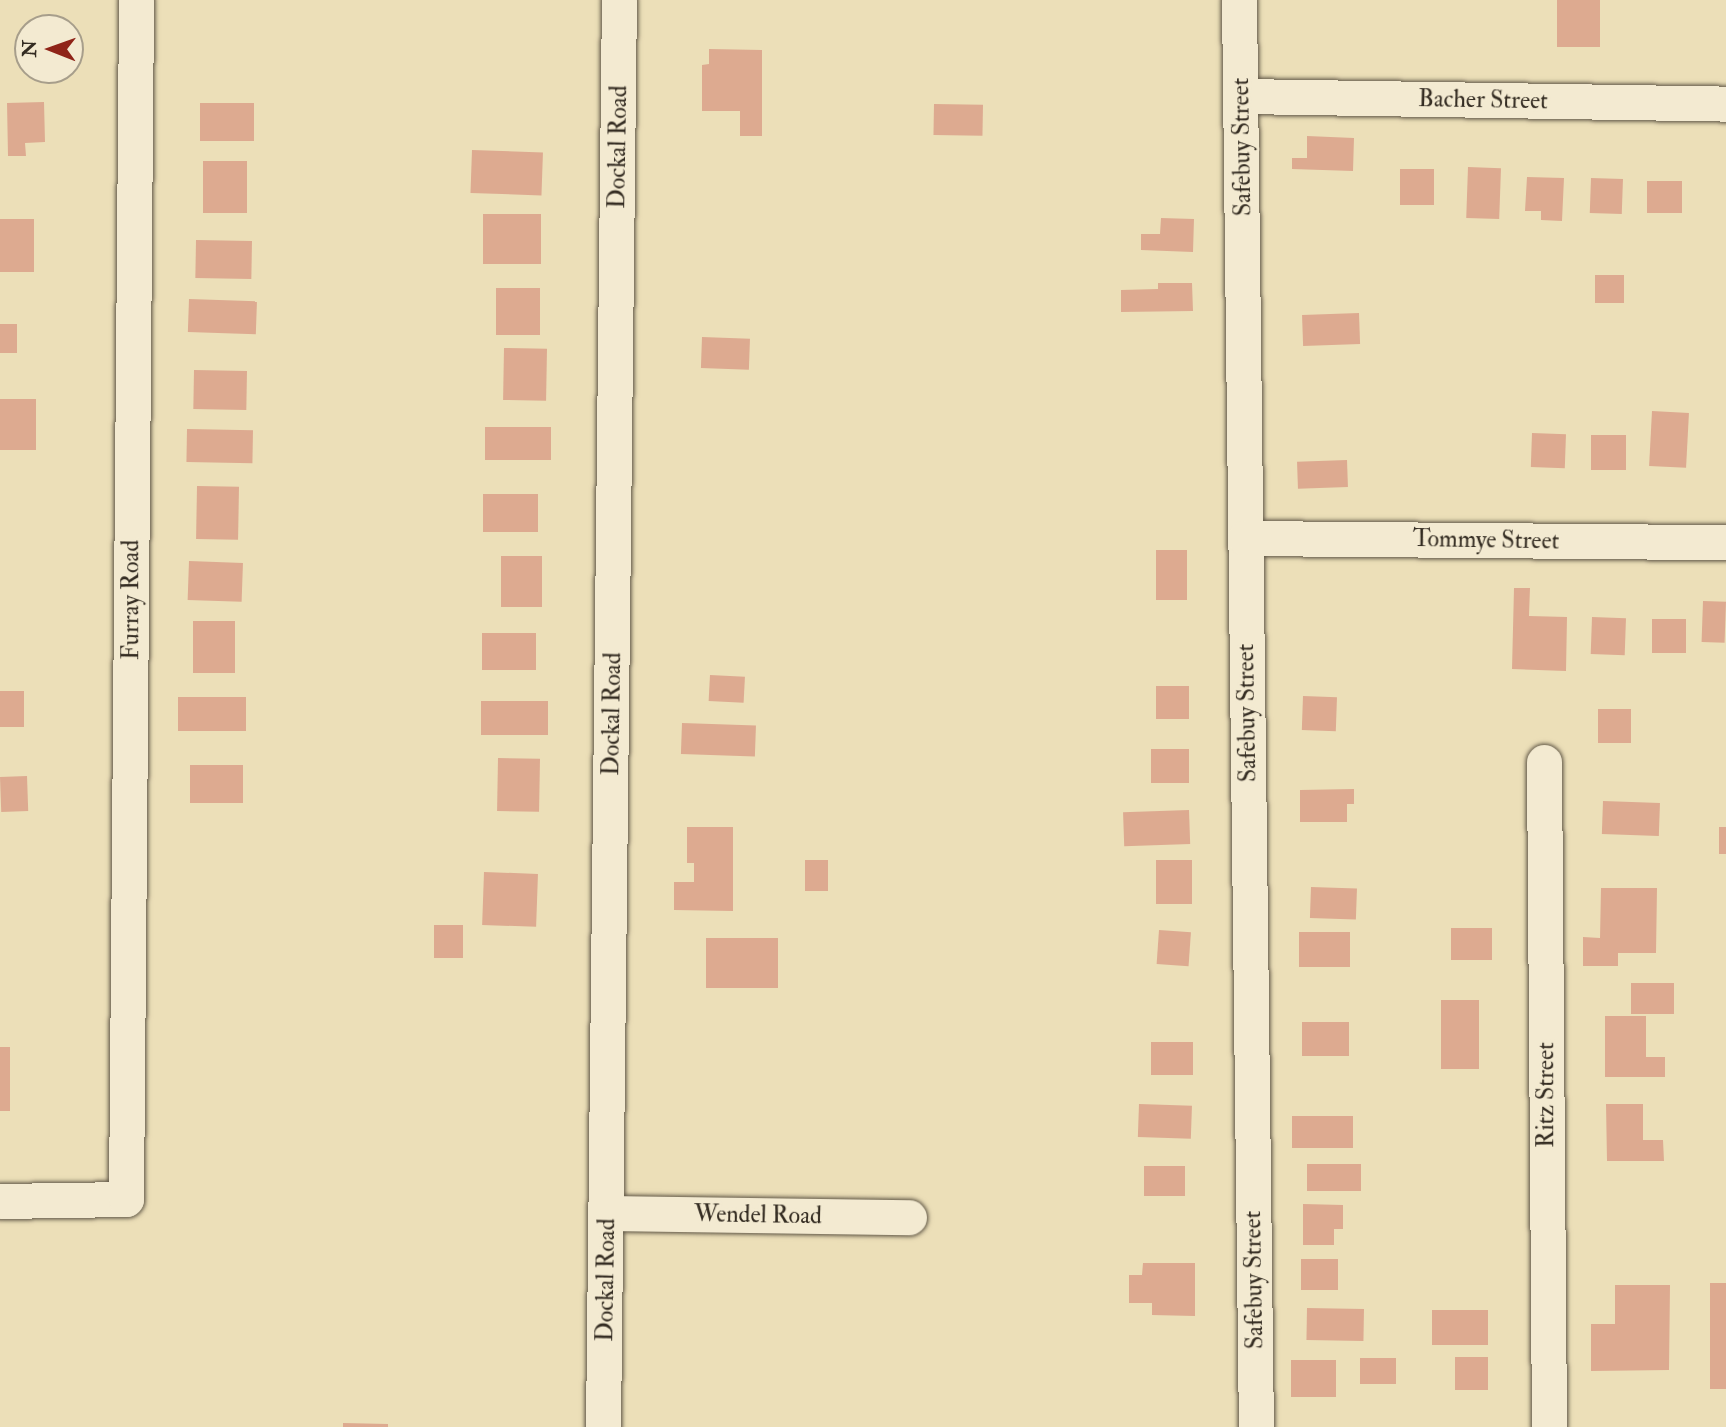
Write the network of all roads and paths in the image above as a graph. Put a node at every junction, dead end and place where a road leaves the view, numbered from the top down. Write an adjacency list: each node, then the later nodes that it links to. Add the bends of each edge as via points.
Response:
1 (136, 0): 9 (street, Furray Road, via 126,1199)
2 (619, 0): 10 (street, Dockal Road)
3 (1239, 0): 4 (street, Safebuy Street)
4 (1241, 96): 5 (street, Bacher Street); 6 (street, Safebuy Street)
5 (1726, 104)
6 (1245, 538): 7 (street, Tommye Street); 13 (street, Safebuy Street)
7 (1726, 542)
8 (1544, 762): 14 (street, Ritz Street)
9 (0, 1201)
10 (607, 1213): 11 (street, Wendel Road); 12 (street, Dockal Road)
11 (909, 1217)
12 (603, 1427)
13 (1256, 1427)
14 (1549, 1427)

